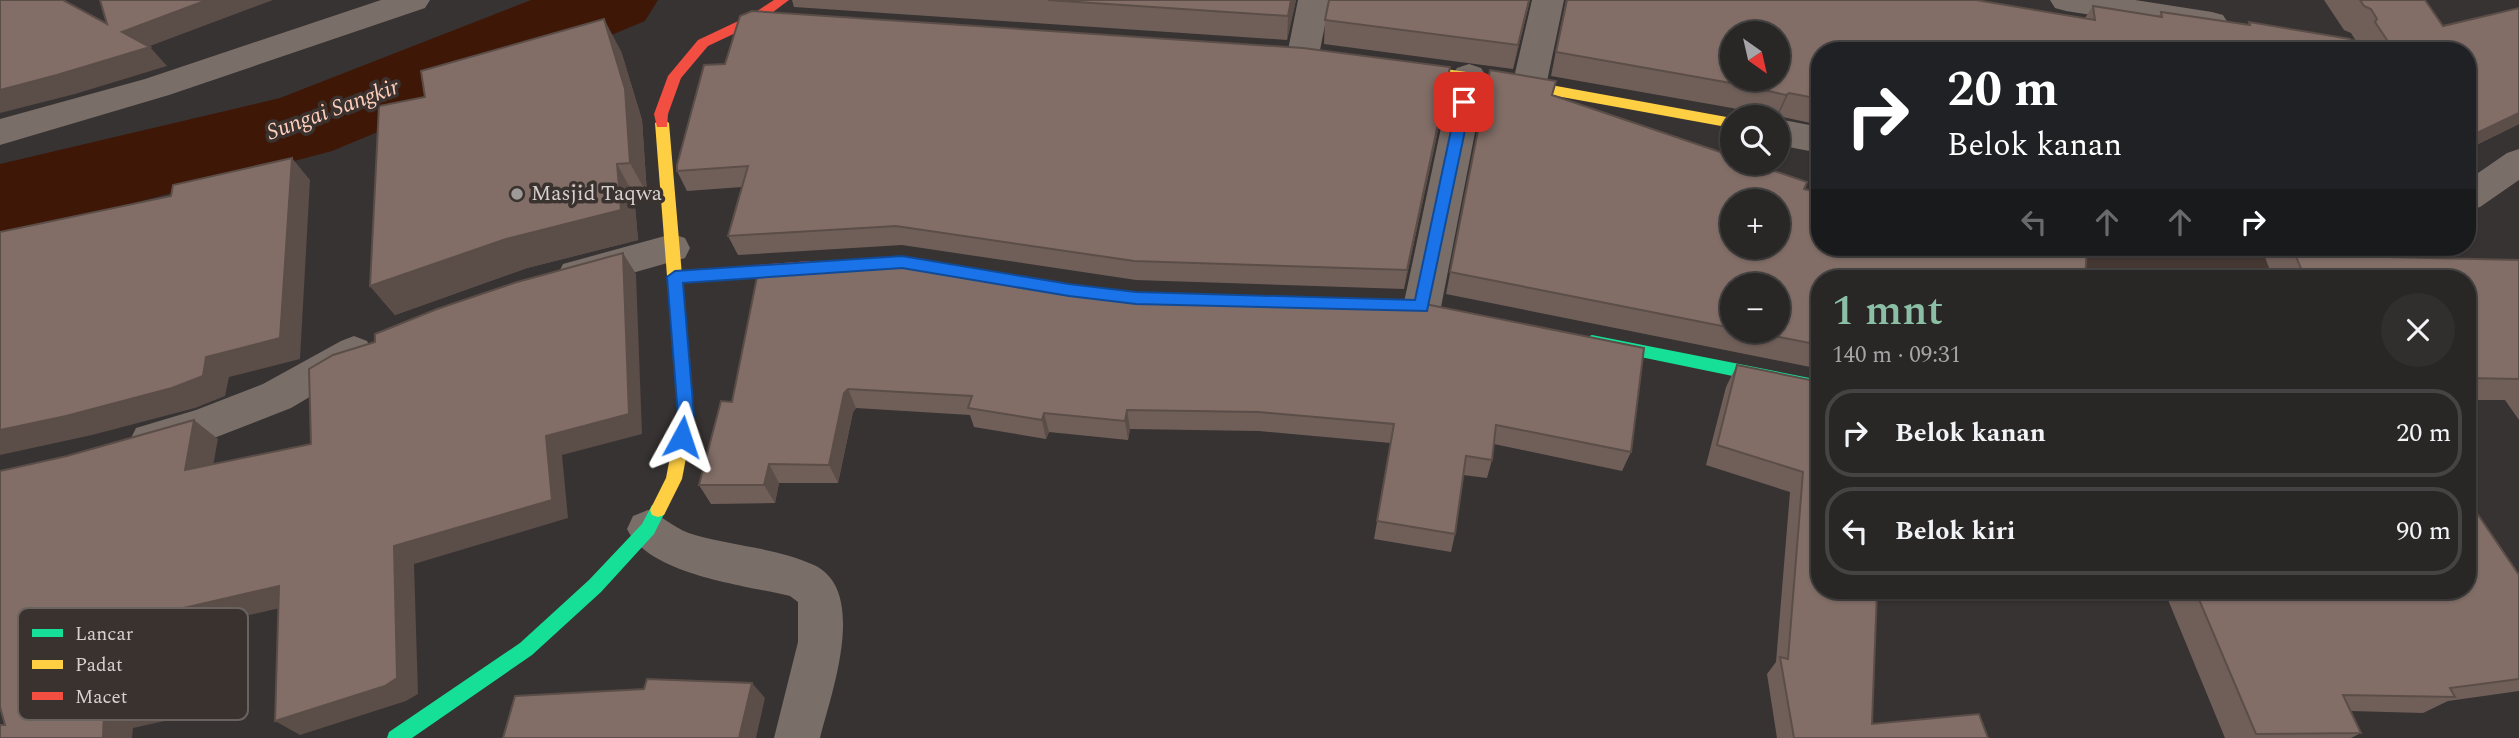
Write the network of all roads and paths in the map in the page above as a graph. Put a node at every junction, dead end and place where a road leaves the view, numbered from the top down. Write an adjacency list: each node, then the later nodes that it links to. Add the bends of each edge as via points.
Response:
1 (414, 0): 14 (street, via 200,75)
2 (783, 0): 6 (street)
3 (1314, 0): 9 (street)
4 (1548, 0): 12 (street)
5 (2066, 0): 8 (street)
6 (756, 18): 7 (street); 19 (street, via 703,43 675,76 661,114)
7 (783, 20)
8 (2242, 27)
9 (1304, 56)
10 (1386, 66): 11 (street)
11 (1469, 76): 12 (street); 22 (street)
12 (1530, 86): 13 (street)
13 (1720, 121)
14 (0, 132)
15 (1790, 134): 16 (street)
16 (1811, 138)
17 (2519, 162): 18 (street)
18 (2476, 192)
19 (673, 263): 20 (street); 21 (street); 27 (street, via 686,416 674,480)
20 (826, 266)
21 (541, 283)
22 (1422, 307)
23 (1581, 339): 25 (street)
24 (383, 340): 26 (street, via 277,396 200,426)
25 (1811, 385)
26 (116, 449)
27 (648, 529): 28 (street, via 526,649); 29 (street, via 681,551 799,579 816,590 823,611 821,634)
28 (396, 738)
29 (797, 738)

